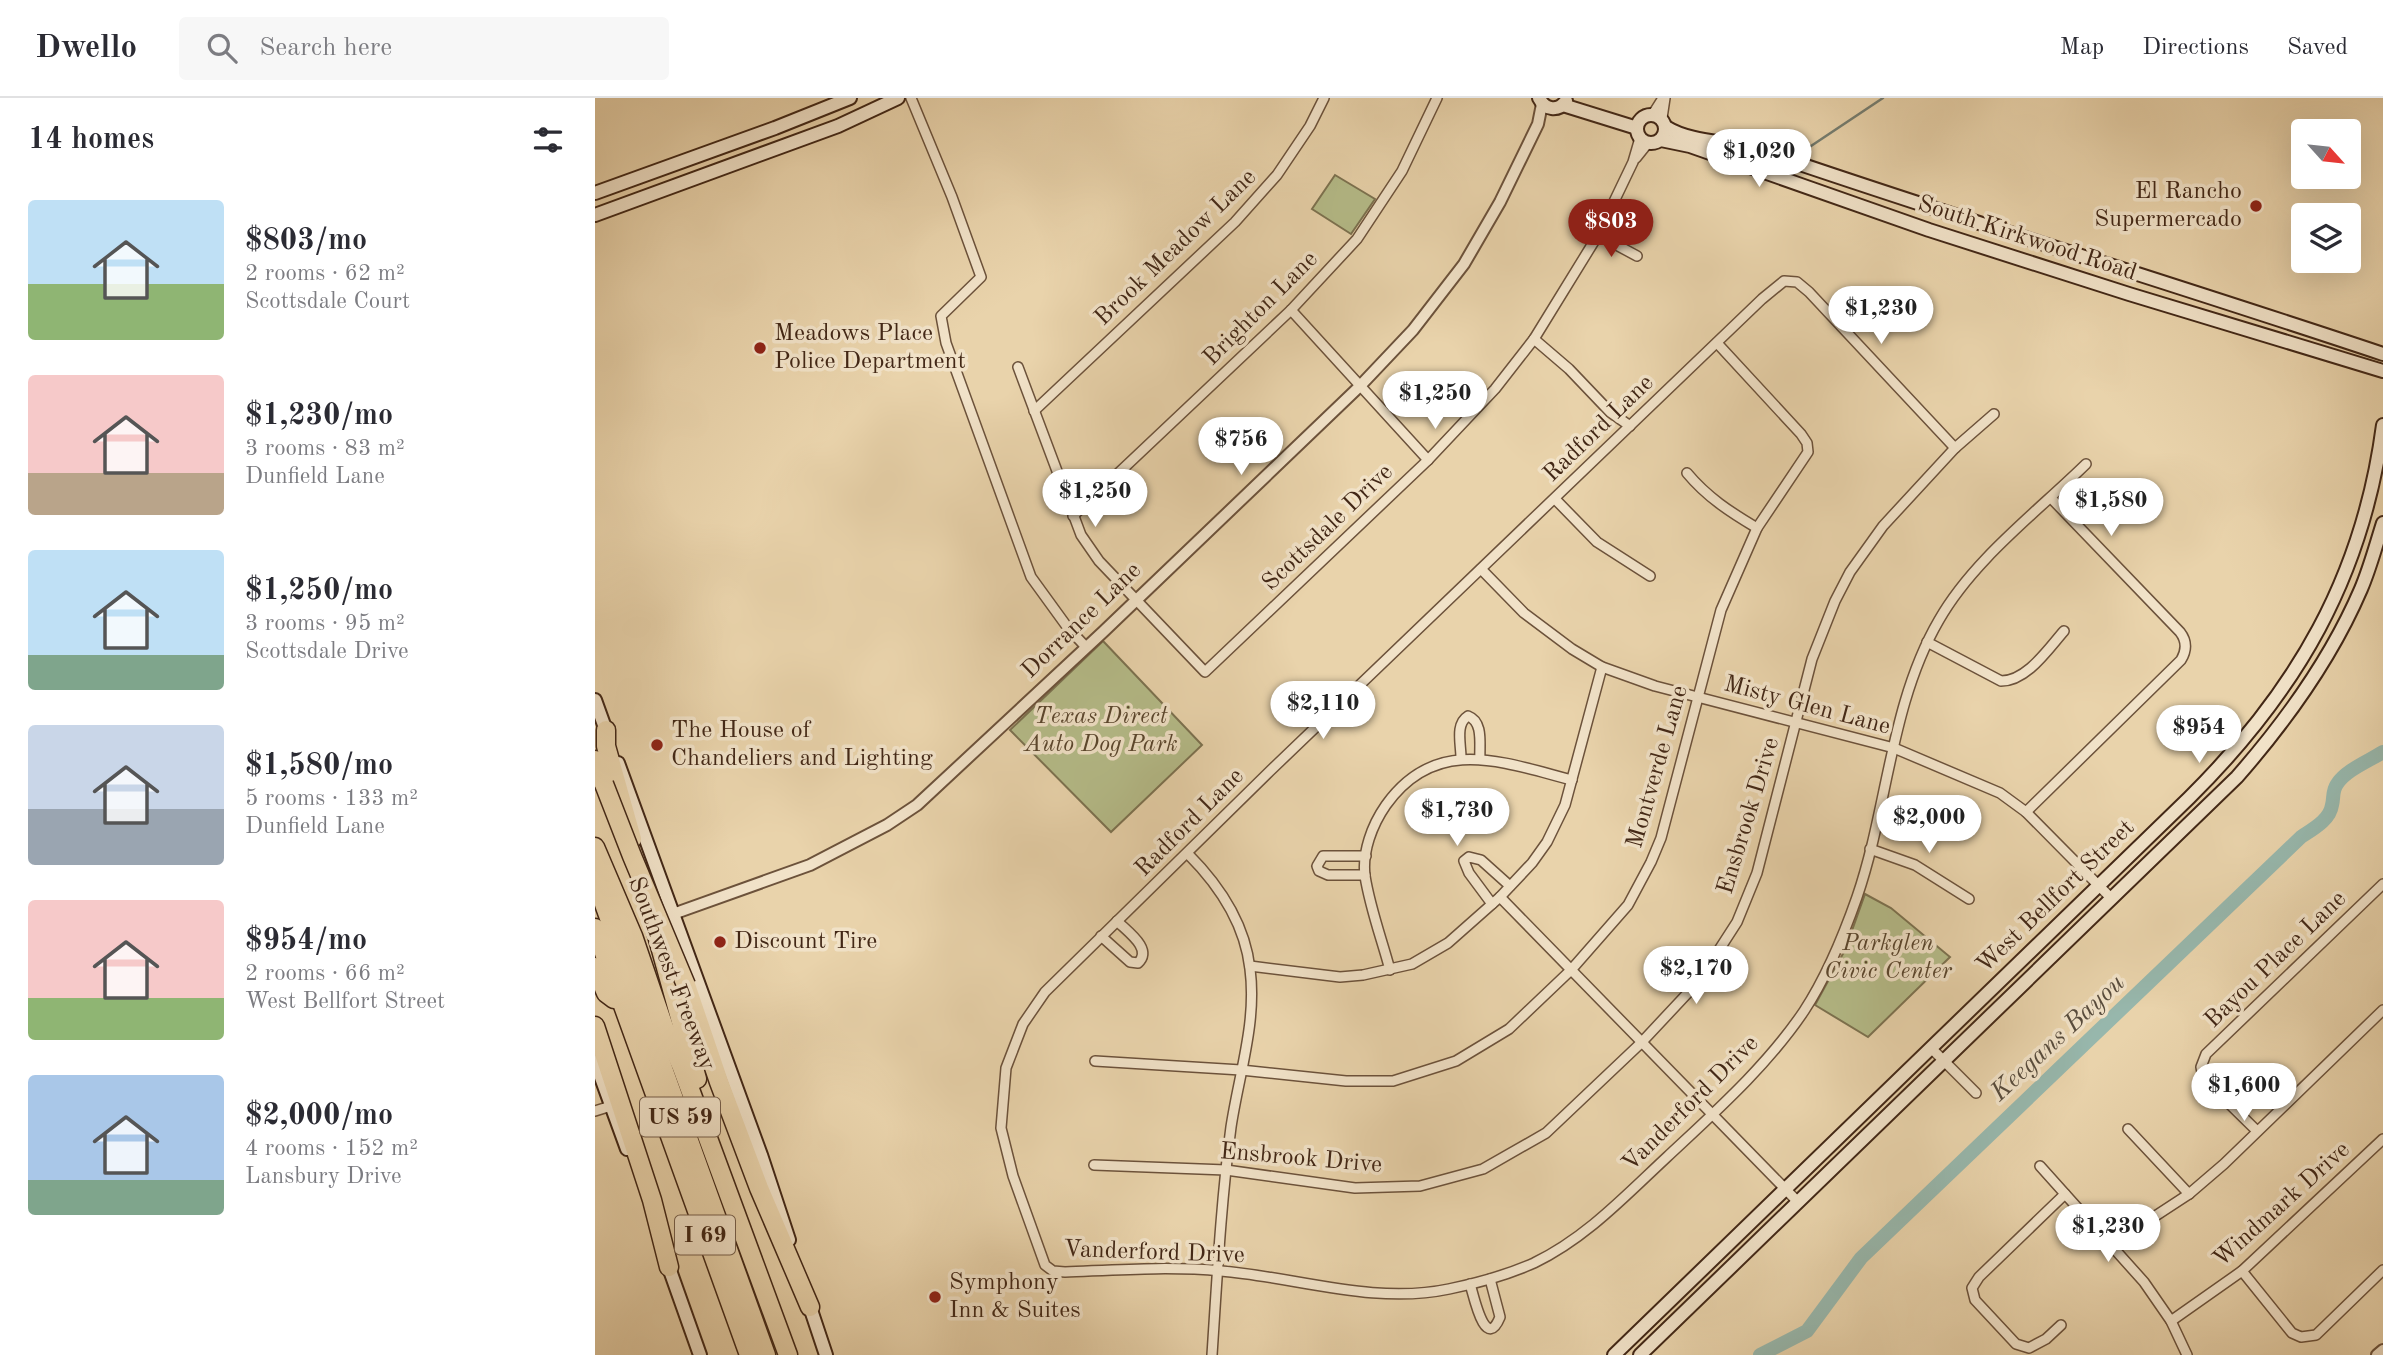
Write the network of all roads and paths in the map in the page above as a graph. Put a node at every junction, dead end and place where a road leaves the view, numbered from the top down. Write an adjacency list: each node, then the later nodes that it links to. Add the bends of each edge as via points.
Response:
1 (850, 98): 9 (main road)
2 (898, 98): 11 (main road)
3 (911, 98): 55 (street, via 981,277 941,316 946,343 1031,577)
4 (1324, 98): 37 (street, Brook Meadow Lane, via 1277,175 1235,222)
5 (1437, 98): 29 (street, Brighton Lane, via 1402,171 1357,239)
6 (1664, 98): 8 (street)
7 (1556, 102): 10 (main road, via 1623,114); 36 (street, Dorrance Lane, via 1538,124 1464,264 1413,330)
8 (1660, 125): 10 (main road); 10 (main road); 12 (main road, South Kirkwood Road, via 1688,137); 13 (main road, South Kirkwood Road, via 1690,146)
9 (780, 126): 11 (main road); 14 (main road)
10 (1641, 132): 22 (street, Scottsdale Drive, via 1633,162)
11 (786, 145): 16 (main road)
12 (1753, 148): 13 (main road); 15 (main road, South Kirkwood Road)
13 (1745, 166): 18 (main road, South Kirkwood Road)
14 (666, 167): 16 (main road); 17 (main road)
15 (1858, 184): 18 (main road); 19 (main road, South Kirkwood Road)
16 (672, 187): 20 (main road)
17 (595, 193)
18 (1849, 202): 21 (main road, South Kirkwood Road)
19 (1934, 210): 21 (main road); 23 (main road, South Kirkwood Road)
20 (595, 215)
21 (1929, 230): 25 (main road, South Kirkwood Road)
22 (1598, 235): 24 (street); 31 (street, Scottsdale Drive)
23 (2041, 242): 25 (main road); 26 (main road, South Kirkwood Road)
24 (1637, 256)
25 (2036, 263): 27 (main road, South Kirkwood Road)
26 (2130, 270): 27 (main road); 28 (main road, South Kirkwood Road)
27 (2129, 294): 30 (main road, South Kirkwood Road)
28 (2227, 303): 30 (main road); 33 (main road, South Kirkwood Road)
29 (1291, 310): 36 (street); 47 (street, Brighton Lane)
30 (2220, 321): 35 (main road, South Kirkwood Road)
31 (1534, 339): 40 (street); 42 (street, Scottsdale Drive, via 1496,389)
32 (1717, 343): 40 (street, Radford Lane); 41 (street, Radford Lane, via 1778,285 1797,282); 49 (street, Montverde Lane, via 1805,439 1808,452)
33 (2383, 354)
34 (1018, 367): 37 (street)
35 (2383, 371)
36 (1360, 386): 42 (street); 52 (street, Dorrance Lane)
37 (1034, 411): 47 (street)
38 (1994, 414): 41 (street, Ensbrook Drive)
39 (2383, 425): 56 (main road, West Bellfort Street, via 2374,481 2348,570)
40 (1630, 426): 46 (street, Radford Lane)
41 (1955, 448): 61 (street, Ensbrook Drive, via 1883,526 1850,572 1812,659)
42 (1428, 460): 52 (street, Scottsdale Drive, via 1205,672)
43 (2086, 464): 45 (street, Vanderford Drive)
44 (1686, 473): 49 (street, via 1701,491)
45 (2051, 498): 54 (street, Vanderford Drive, via 1964,584); 70 (street, via 2183,636 2186,646 2184,656)
46 (1555, 499): 50 (street, Radford Lane); 51 (street, via 1597,542)
47 (1073, 516): 52 (street, via 1099,561)
48 (2383, 523): 58 (main road, West Bellfort Street, via 2360,591)
49 (1757, 528): 59 (street, Montverde Lane, via 1721,610)
50 (1481, 569): 57 (street, Misty Glen Lane, via 1524,612); 73 (street, Radford Lane)
51 (1650, 576)
52 (1136, 599): 55 (street, Dorrance Lane)
53 (2064, 631): 54 (street, via 2021,676 2010,681 2001,681)
54 (1927, 642): 65 (street, Vanderford Drive)
55 (1086, 647): 83 (street, Dorrance Lane, via 917,805 887,825 810,865)
56 (2299, 664): 58 (main road); 62 (main road, West Bellfort Street)
57 (1602, 667): 59 (street, Misty Glen Lane); 69 (street)
58 (2315, 674): 64 (main road, West Bellfort Street)
59 (1697, 697): 61 (street, Misty Glen Lane); 90 (street, Montverde Lane, via 1651,862 1628,905)
60 (595, 700): 63 (main road)
61 (1797, 724): 65 (street, Misty Glen Lane); 94 (street, Ensbrook Drive, via 1757,873 1737,922 1699,981)
62 (2253, 729): 64 (main road); 79 (main road, West Bellfort Street, via 2223,765)
63 (606, 730): 83 (main road); 103 (highway, via 606,746 699,1084)
64 (2269, 741): 81 (main road, West Bellfort Street)
65 (1894, 748): 70 (street, Misty Glen Lane, via 1974,780); 72 (street, Vanderford Drive)
66 (1461, 758): 67 (street); 67 (street, via 1460,726 1468,716 1478,723); 74 (street, via 1426,769 1392,797 1377,817)
67 (1480, 759): 69 (street)
68 (595, 760): 124 (highway, bridge, via 686,985 759,1188)
69 (1572, 780): 78 (street, via 1548,842)
70 (2026, 812): 79 (street, Misty Glen Lane)
71 (595, 847): 103 (highway, Southwest Freeway / I 69)
72 (1870, 849): 80 (street, via 1915,865); 104 (street, Vanderford Drive, via 1838,948 1805,1010)
73 (1188, 853): 84 (street, Radford Lane); 88 (street, via 1231,909)
74 (1366, 856): 75 (street); 75 (street, via 1323,856 1317,866 1328,875)
75 (1365, 875): 89 (street)
76 (595, 879): 131 (highway, US 59)
77 (2383, 884): 106 (street, Bayou Place Lane, via 2206,1054 2203,1078)
78 (1510, 886): 82 (street); 82 (street, via 1481,859 1474,856 1464,861 1469,873)
79 (2099, 887): 81 (street, Misty Glen Lane); 95 (main road, West Bellfort Street)
80 (1969, 899)
81 (2112, 900): 98 (main road, West Bellfort Street)
82 (1496, 901): 89 (street, via 1448,943 1412,964); 90 (street)
83 (673, 914): 124 (main road, via 761,1155)
84 (1117, 921): 86 (street, Radford Lane); 86 (street, via 1141,945 1138,963 1130,962)
85 (595, 928): 91 (highway, I 69)
86 (1101, 936): 116 (street, Radford Lane, via 1045,992 1023,1024 1006,1068 1001,1128)
87 (595, 967): 91 (highway, via 606,993)
88 (1250, 967): 89 (street, via 1340,977); 99 (street, via 1251,1017)
89 (1390, 970)
90 (1571, 970): 94 (street); 99 (street, Montverde Lane, via 1509,1029 1456,1061 1393,1081)
91 (623, 1005): 130 (highway, I 69)
92 (2382, 1014): 106 (street)
93 (595, 1026): 117 (highway)
94 (1641, 1043): 104 (street); 110 (street, Ensbrook Drive, via 1546,1133 1483,1169 1420,1186 1355,1188)
95 (1931, 1048): 98 (street); 111 (main road, West Bellfort Street)
96 (595, 1060): 101 (main road)
97 (1095, 1061): 99 (street, Montverde Lane)
98 (1944, 1061): 100 (street); 114 (main road, West Bellfort Street)
99 (1241, 1070): 110 (street)
100 (1976, 1093)
101 (611, 1106): 102 (street); 117 (main road)
102 (595, 1111)
103 (698, 1114): 132 (highway, Southwest Freeway / I 69)
104 (1712, 1115): 111 (street); 121 (street, Vanderford Drive, via 1594,1225 1536,1262)
105 (2128, 1129): 113 (street)
106 (2257, 1132): 113 (street)
107 (2381, 1143): 120 (street, Windmark Drive)
108 (1094, 1166): 110 (street, Ensbrook Drive)
109 (2040, 1166): 112 (street)
110 (1226, 1170): 118 (street)
111 (1785, 1191): 114 (street); 123 (main road, West Bellfort Street)
112 (2065, 1194): 115 (street); 127 (street, via 1972,1288 1975,1300 2016,1345 2029,1348)
113 (2189, 1194): 115 (street)
114 (1798, 1202): 125 (main road, West Bellfort Street)
115 (2111, 1245): 126 (street)
116 (1045, 1265): 118 (street, Vanderford Drive, via 1065,1272)
117 (669, 1267): 129 (main road)
118 (1219, 1270): 122 (street, Vanderford Drive, via 1388,1294); 134 (street)
119 (2383, 1270): 120 (street, via 2316,1335 2301,1337 2292,1334)
120 (2242, 1271): 126 (street, Windmark Drive)
121 (1490, 1279): 122 (street, Vanderford Drive); 122 (street, via 1500,1317 1492,1327 1480,1322)
122 (1471, 1284)
123 (1668, 1302): 125 (main road); 135 (main road, West Bellfort Street)
124 (810, 1307): 133 (main road)
125 (1682, 1314): 136 (main road, West Bellfort Street)
126 (2171, 1321): 137 (street)
127 (2061, 1325)
128 (2383, 1349): 138 (street)
129 (700, 1355)
130 (749, 1355)
131 (766, 1355)
132 (788, 1355)
133 (826, 1355)
134 (1212, 1355)
135 (1614, 1355)
136 (1640, 1355)
137 (2187, 1355)
138 (2377, 1355)

